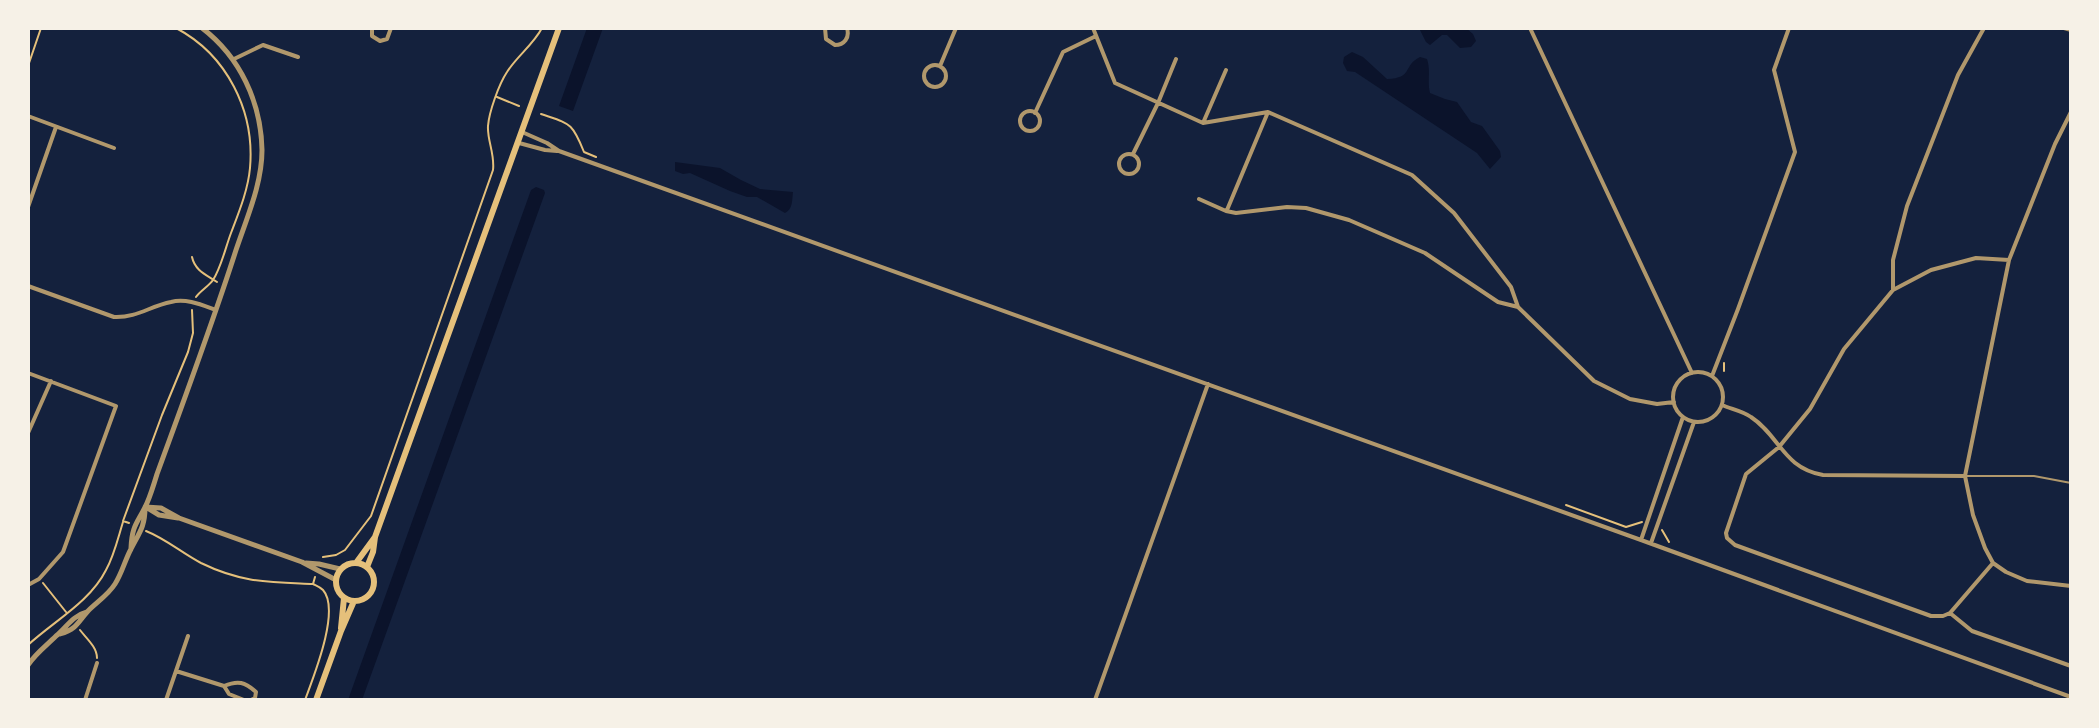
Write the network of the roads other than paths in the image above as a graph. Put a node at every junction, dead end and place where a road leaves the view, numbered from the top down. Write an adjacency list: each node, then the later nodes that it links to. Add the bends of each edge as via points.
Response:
1 (202, 28): 16 (street)
2 (372, 28): 12 (street, via 377,41 389,37)
3 (559, 28): 27 (main road)
4 (825, 28): 5 (street, via 826,39 835,45 846,40)
5 (847, 28)
6 (956, 28): 18 (street)
7 (1093, 28): 14 (street)
8 (1530, 28): 41 (street)
9 (1789, 28): 42 (street, via 1774,70 1795,152)
10 (1984, 28): 37 (street, via 1958,75 1907,206 1893,260)
11 (2064, 28): 13 (street)
12 (390, 29)
13 (2071, 30)
14 (1096, 36): 20 (street, via 1115,83); 23 (street, via 1063,52)
15 (298, 57): 16 (street, via 263,45)
16 (234, 59): 39 (street, via 259,117 262,153 252,203)
17 (1176, 59): 20 (street)
18 (940, 66): 18 (street, via 925,71 929,85 944,81)
19 (1226, 70): 25 (street)
20 (1158, 103): 25 (street); 31 (street)
21 (1268, 112): 25 (street); 34 (street); 38 (street, via 1412,175 1454,213 1511,287)
22 (2071, 112): 35 (street)
23 (1035, 113): 23 (street, via 1020,117 1026,131 1039,126)
24 (28, 116): 26 (street)
25 (1203, 123)
26 (56, 127): 29 (street); 33 (street)
27 (522, 132): 28 (main road); 30 (street)
28 (518, 143): 30 (street); 54 (main road)
29 (114, 148)
30 (559, 151): 44 (street)
31 (1133, 154): 31 (street, via 1139,167 1125,173 1120,159)
32 (1199, 199): 34 (street)
33 (28, 207)
34 (1226, 211): 38 (street, via 1297,208 1349,220 1425,253 1498,302)
35 (2009, 260): 37 (street, via 1976,258 1931,270); 51 (street)
36 (28, 286): 39 (street, via 114,317 127,318 179,301)
37 (1893, 290): 50 (street, via 1844,349 1810,409)
38 (1518, 307): 45 (street, via 1594,381 1630,399)
39 (216, 310): 53 (street)
40 (28, 373): 43 (street)
41 (1692, 373): 42 (street); 45 (street, via 1677,383)
42 (1712, 376): 46 (street, via 1721,387)
43 (51, 381): 49 (street); 63 (street, via 116,406 63,552)
44 (1208, 384): 55 (street); 81 (street)
45 (1674, 402): 47 (street)
46 (1722, 405): 48 (street, via 1713,417); 50 (street, via 1750,416)
47 (1683, 417): 48 (street); 55 (street)
48 (1694, 422): 56 (street)
49 (28, 433)
50 (1779, 447): 51 (street, via 1807,472 1823,475); 67 (street, via 1746,474 1727,538 1931,616)
51 (1965, 476): 52 (lane, via 2034,476); 59 (street, via 1973,515)
52 (2071, 483)
53 (145, 507): 57 (street); 71 (street, via 142,529 114,585 81,622 74,622)
54 (375, 537): 58 (main road); 60 (main road)
55 (1641, 540): 56 (street)
56 (1651, 543): 75 (street)
57 (302, 562): 61 (street); 62 (street)
58 (356, 563): 60 (main road); 61 (main road)
59 (1993, 563): 64 (street, via 2027,581); 67 (street)
60 (367, 567): 66 (main road, via 374,577 373,589)
61 (340, 569): 62 (main road)
62 (336, 580): 65 (main road)
63 (28, 585)
64 (2071, 586)
65 (344, 598): 66 (main road); 68 (main road)
66 (354, 601): 68 (main road)
67 (1950, 613): 72 (street, via 1972,631)
68 (341, 631): 80 (main road)
69 (188, 636): 73 (street)
70 (97, 663): 76 (street)
71 (28, 665)
72 (2071, 666)
73 (176, 671): 74 (street); 77 (street)
74 (224, 686): 78 (street); 79 (street, via 247,685 256,692)
75 (2071, 697)
76 (85, 700)
77 (166, 700)
78 (244, 700)
79 (251, 700)
80 (316, 700)
81 (1095, 700)

